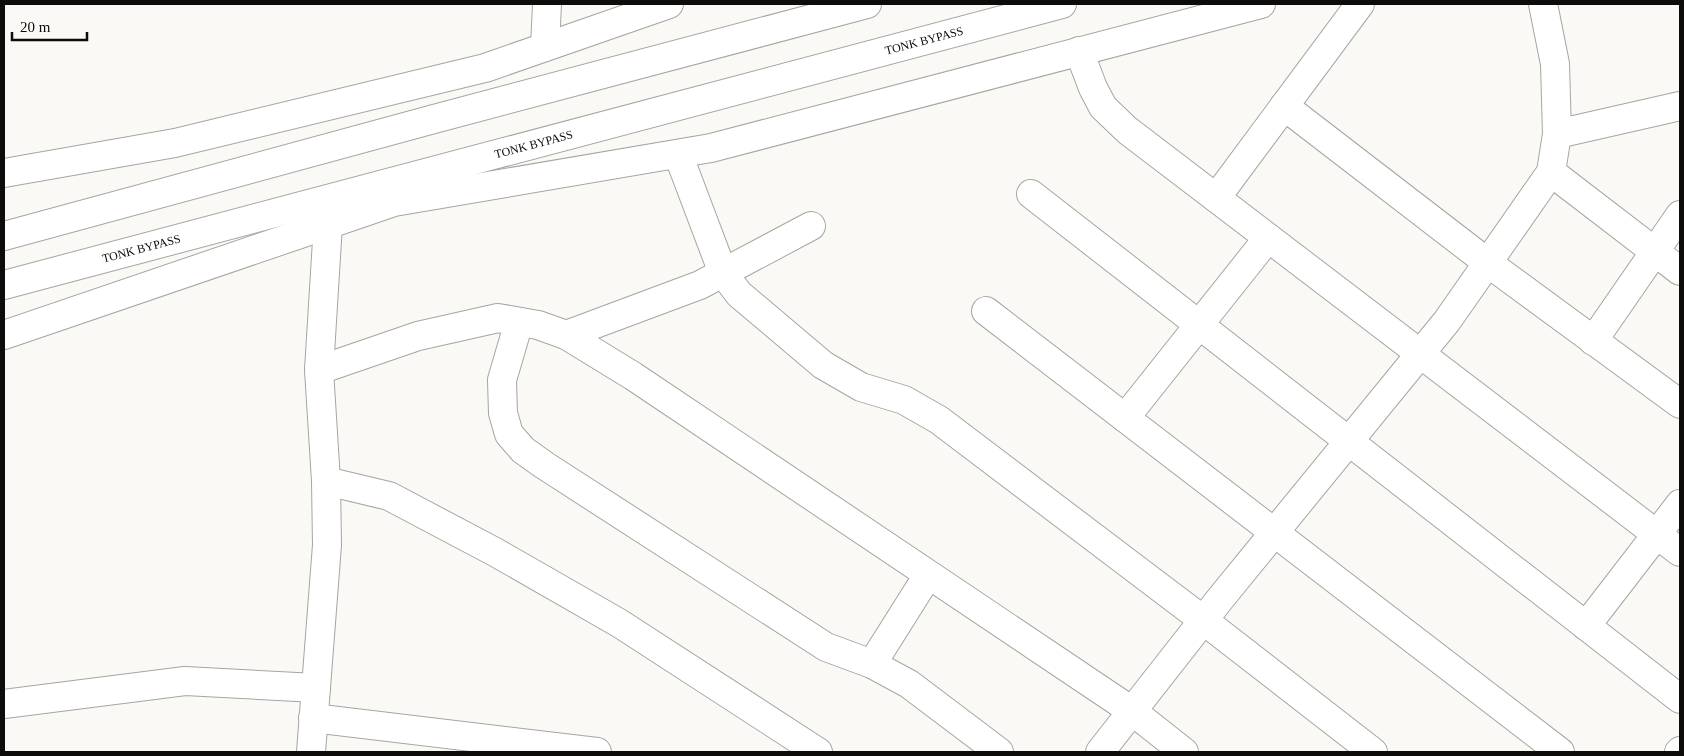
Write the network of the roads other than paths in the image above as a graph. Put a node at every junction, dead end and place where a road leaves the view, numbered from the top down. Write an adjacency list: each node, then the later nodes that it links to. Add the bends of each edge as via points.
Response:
1 (547, 4): 8 (main road)
2 (669, 4): 8 (main road)
3 (868, 4): 21 (main road)
4 (1062, 4): 27 (main road, TONK BYPASS)
5 (1261, 4): 9 (main road)
6 (1360, 4): 10 (main road)
7 (1543, 4): 12 (main road, via 1555,64)
8 (545, 47): 15 (main road, via 485,68 175,143)
9 (1079, 51): 13 (main road, via 720,146); 17 (main road, via 1103,107 1127,130)
10 (1284, 106): 17 (main road); 24 (main road)
11 (1680, 106): 12 (main road)
12 (1557, 134): 14 (main road)
13 (678, 154): 19 (main road, via 394,202); 26 (main road)
14 (1551, 172): 23 (main road); 24 (main road)
15 (4, 173)
16 (1031, 194): 30 (main road)
17 (1216, 198): 22 (main road)
18 (1680, 215): 23 (main road)
19 (328, 224): 31 (main road); 35 (main road)
20 (811, 226): 26 (main road)
21 (14, 233)
22 (1268, 238): 30 (main road); 34 (main road)
23 (1654, 251): 25 (main road); 33 (main road)
24 (1488, 263): 33 (main road); 34 (main road)
25 (1680, 271)
26 (723, 273): 32 (main road, via 700,285); 45 (main road, via 738,294 823,365 861,387 904,400 939,420)
27 (8, 284)
28 (986, 312): 37 (main road)
29 (519, 322): 32 (main road); 35 (main road, via 498,318 418,336); 47 (main road, via 502,380 503,413 509,434 523,450 826,647)
30 (1199, 325): 37 (main road); 38 (main road)
31 (4, 335)
32 (566, 335): 44 (main road, via 633,376)
33 (1593, 341): 36 (main road)
34 (1421, 354): 38 (main road); 42 (main road)
35 (319, 370): 39 (main road)
36 (1680, 404)
37 (1125, 418): 41 (main road)
38 (1348, 442): 41 (main road); 46 (main road)
39 (326, 481): 48 (main road, via 327,545); 55 (main road, via 389,496 495,552 619,623)
40 (1680, 504): 42 (main road)
41 (1274, 532): 45 (main road); 60 (main road)
42 (1658, 535): 43 (main road); 46 (main road)
43 (1680, 552)
44 (928, 575): 47 (main road); 51 (main road)
45 (1203, 620): 51 (main road); 59 (main road)
46 (1586, 626): 49 (main road)
47 (872, 664): 56 (main road, via 909,684)
48 (316, 688): 50 (main road, via 185,681); 52 (main road)
49 (1680, 699)
50 (4, 704)
51 (1132, 712): 57 (main road); 58 (main road)
52 (314, 718): 53 (main road); 54 (main road)
53 (311, 752)
54 (597, 752)
55 (818, 752)
56 (999, 752)
57 (1100, 752)
58 (1184, 752)
59 (1373, 752)
60 (1560, 752)

